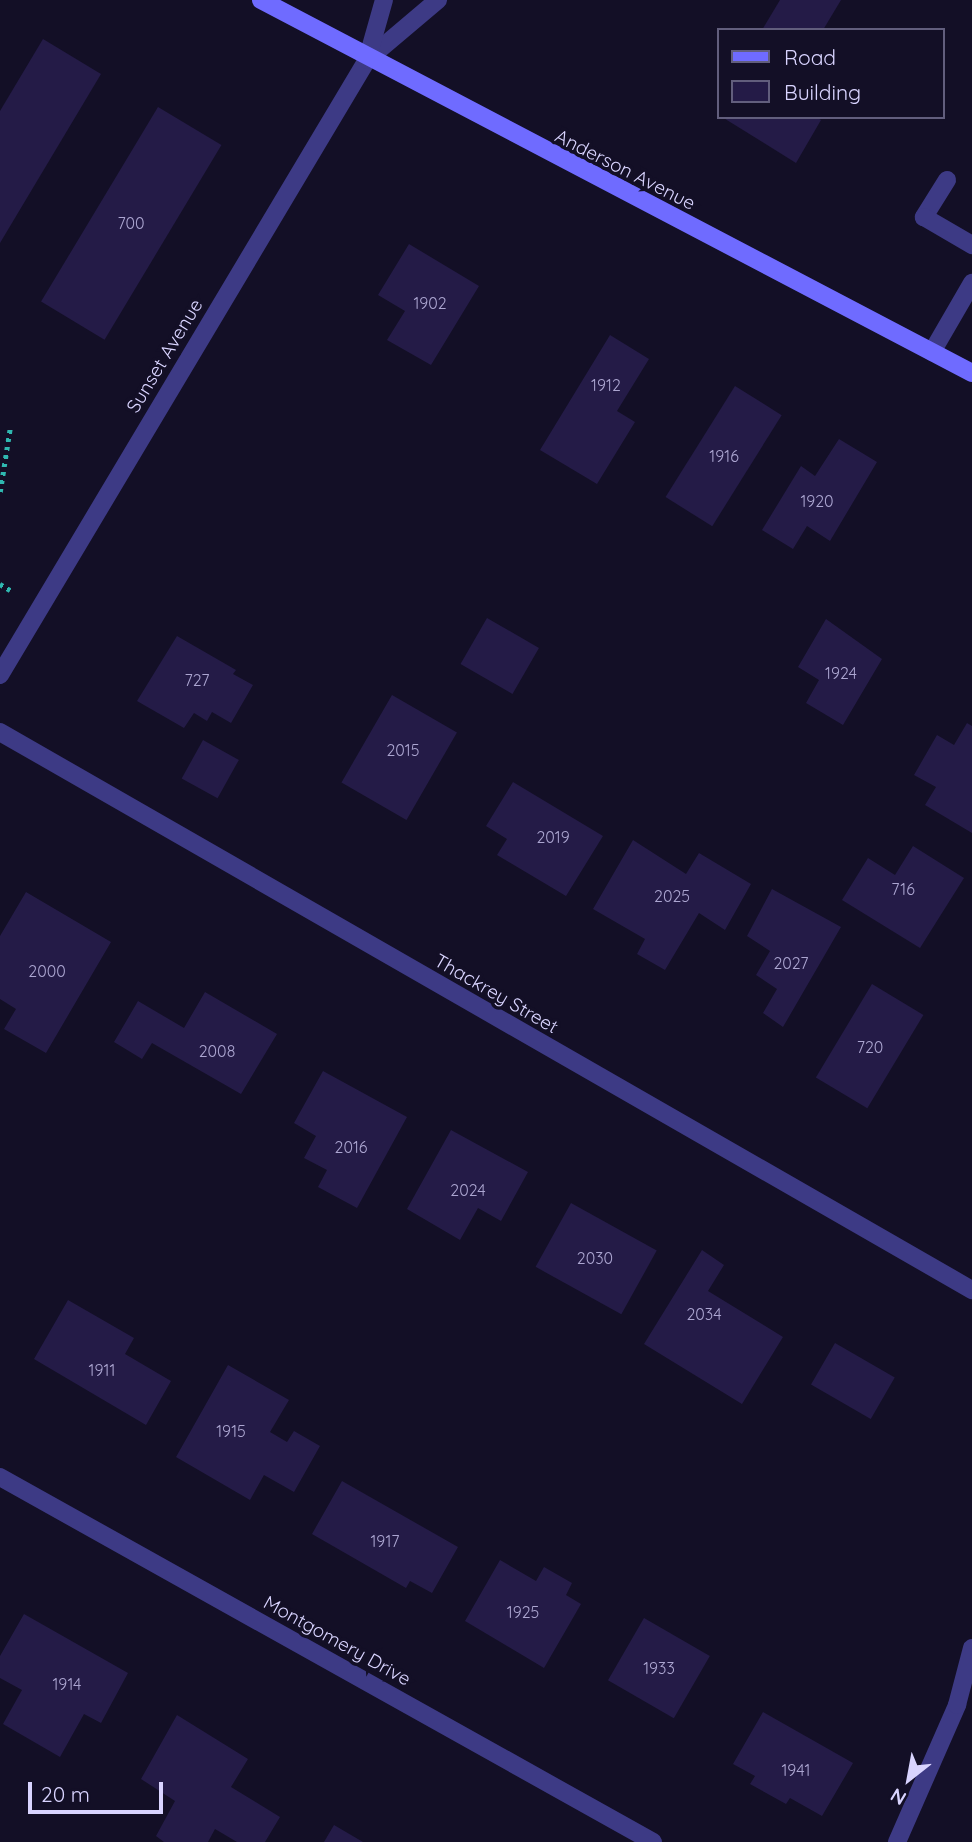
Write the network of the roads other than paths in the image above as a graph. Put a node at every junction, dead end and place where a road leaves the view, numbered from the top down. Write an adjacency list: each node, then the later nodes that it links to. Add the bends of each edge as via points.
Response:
1 (261, 0): 4 (main road, Anderson Avenue)
2 (384, 0): 4 (street, Sunset Avenue)
3 (438, 0): 4 (street, Sunset Avenue)
4 (367, 60): 8 (main road, Anderson Avenue); 10 (street, Sunset Avenue)
5 (947, 180): 6 (street, via 924,217)
6 (972, 244)
7 (972, 283): 8 (street)
8 (932, 352): 9 (main road, Anderson Avenue)
9 (972, 373)
10 (0, 675)
11 (0, 732): 12 (street, Thackrey Street)
12 (972, 1290)
13 (0, 1477): 15 (street, Montgomery Drive)
14 (972, 1648): 16 (street, via 957,1705)
15 (653, 1842)
16 (897, 1842)

